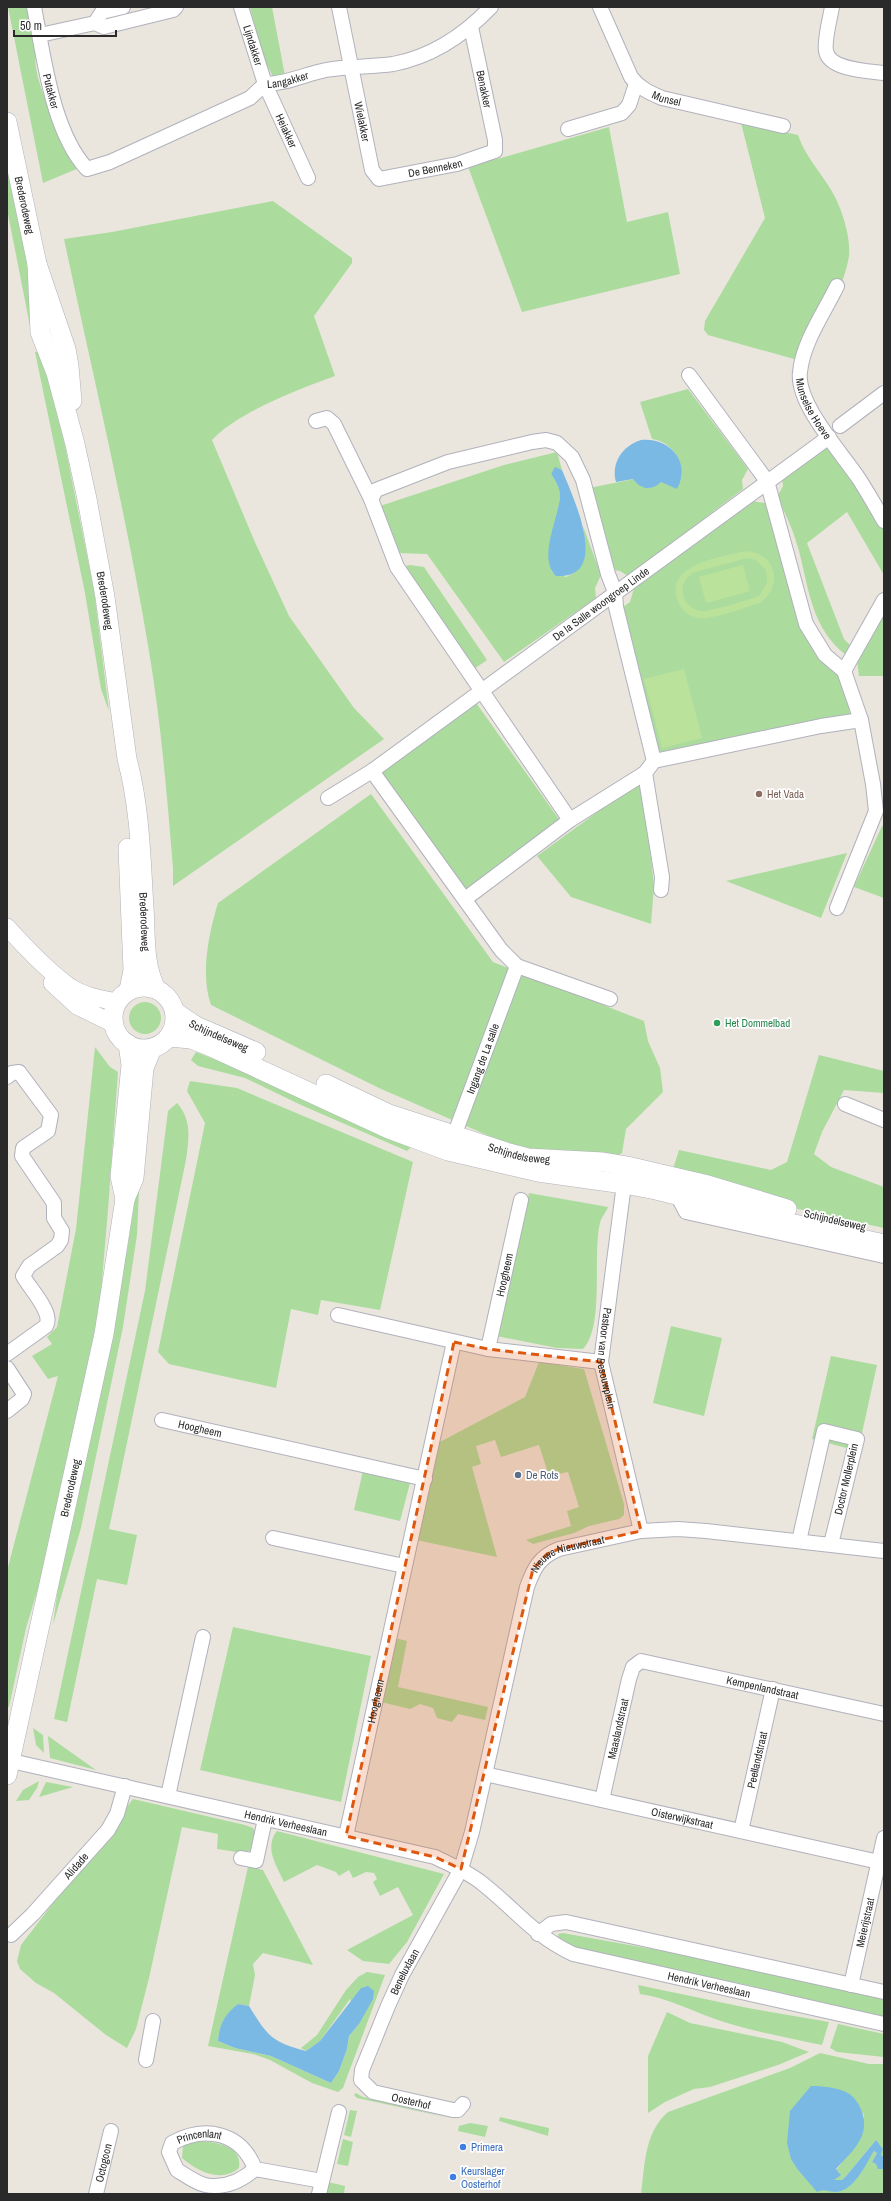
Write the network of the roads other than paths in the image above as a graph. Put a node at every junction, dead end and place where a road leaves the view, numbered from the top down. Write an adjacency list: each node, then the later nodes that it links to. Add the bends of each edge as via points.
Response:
1 (34, 7): 11 (street, Putakker)
2 (123, 7): 9 (street, via 102,12)
3 (176, 7): 9 (street, via 173,10 104,27)
4 (241, 7): 14 (street, Lijndakker)
5 (339, 7): 12 (street, Wielakker)
6 (491, 7): 10 (street, Langakker)
7 (600, 7): 15 (street, Munsel, via 624,65)
8 (832, 7): 13 (street, via 826,50 828,58 837,65)
9 (95, 22): 11 (street)
10 (471, 27): 12 (street, Langakker, via 422,55 394,63); 19 (street, Benakker, via 495,140)
11 (40, 35): 20 (street, Putakker, via 53,100 78,160)
12 (351, 68): 14 (street, Langakker, via 309,73 278,84); 21 (street, Wielakker)
13 (884, 73)
14 (265, 84): 20 (street, Langakker, via 250,98 110,162); 22 (street, Heiakker)
15 (636, 84): 17 (street, Munsel, via 662,98); 18 (street, via 629,105 622,112)
16 (7, 122): 37 (main road, Brederodeweg, via 37,264 70,366 75,444 105,597)
17 (783, 126)
18 (568, 129)
19 (495, 151): 21 (street, De Benneken, via 457,164 385,178)
20 (87, 169)
21 (374, 175)
22 (308, 178)
23 (838, 286): 28 (street, Munselse Hoeve, via 804,352 799,373 803,396)
24 (689, 376): 29 (street)
25 (884, 393): 27 (street)
26 (316, 421): 30 (street, via 327,418 334,424)
27 (840, 426)
28 (829, 437): 29 (street, De la Salle woongroep Linde); 31 (street, Munselse Hoeve, via 859,479)
29 (766, 481): 32 (street, De la Salle woongroep Linde); 34 (street, via 806,624 825,655)
30 (371, 499): 32 (street, via 376,490 448,462 532,442 546,440 557,443 572,457 583,480 608,574); 35 (street, via 397,567)
31 (884, 521)
32 (616, 592): 35 (street, De la Salle woongroep Linde); 38 (street, via 616,607)
33 (884, 600): 34 (street)
34 (844, 671): 36 (street)
35 (480, 691): 39 (street, De la Salle woongroep Linde); 42 (street)
36 (861, 720): 38 (street); 45 (street, via 874,784 876,811)
37 (127, 759): 49 (main road, Brederodeweg, via 134,783 148,968); 50 (main road, Brederodeweg, via 125,781 133,970)
38 (654, 761): 40 (street)
39 (372, 771): 41 (street, De la Salle woongroep Linde); 44 (street)
40 (645, 773): 42 (street); 43 (street, via 662,877)
41 (328, 798)
42 (570, 820): 44 (street)
43 (661, 890)
44 (465, 899): 48 (street, via 502,950)
45 (837, 908)
46 (7, 928): 47 (street)
47 (31, 954): 50 (street, via 70,987 100,999); 53 (street, via 38,968 71,1001)
48 (518, 966): 51 (street); 60 (street, Ingang de La salle)
49 (156, 988): 50 (main road, via 138,987); 52 (main road, via 170,1000)
50 (123, 996): 53 (main road, via 114,1010)
51 (610, 999)
52 (175, 1012): 54 (main road, via 175,1026); 60 (main road, Schijndelseweg, via 196,1026)
53 (114, 1024): 55 (main road, via 117,1033)
54 (169, 1037): 56 (main road); 60 (main road, Schijndelseweg, via 191,1039 207,1045 389,1129)
55 (128, 1044): 56 (main road, via 139,1049); 63 (main road, Brederodeweg, via 131,1066 120,1176)
56 (152, 1048): 63 (main road, Brederodeweg, via 144,1068 134,1178)
57 (13, 1075): 71 (street, via 51,1115 48,1131 23,1148 22,1156 54,1202 54,1218 62,1231 57,1246 29,1266 23,1276 47,1313 48,1322)
58 (845, 1104): 59 (street)
59 (884, 1120)
60 (451, 1142): 61 (main road, Schijndelseweg, via 538,1172); 65 (main road, Schijndelseweg, via 528,1158 603,1162 660,1173 708,1185 769,1205)
61 (624, 1184): 62 (main road, Schijndelseweg); 72 (street, Pastoor van Besouwplein)
62 (677, 1195): 66 (main road, Schijndelseweg); 67 (street, via 686,1212)
63 (125, 1199): 87 (main road, Brederodeweg, via 104,1334)
64 (521, 1200): 70 (street, Hoogheem)
65 (884, 1231)
66 (884, 1244)
67 (884, 1256)
68 (338, 1315): 69 (street)
69 (454, 1342): 70 (street); 76 (street, Hoogheem)
70 (488, 1349): 72 (street)
71 (7, 1354)
72 (601, 1362): 77 (street, Pastoor van Besouwplein)
73 (7, 1368): 74 (street, via 24,1394 22,1400)
74 (7, 1411)
75 (162, 1420): 76 (street, Hoogheem)
76 (425, 1479): 82 (street, Hoogheem)
77 (641, 1531): 79 (street, Nieuwe Nieuwstraat, via 699,1530); 88 (street, Nieuwe Nieuwstraat, via 547,1554 534,1569 527,1586)
78 (273, 1538): 82 (street)
79 (800, 1541): 80 (street, Nieuwe Nieuwstraat); 80 (street, Doctor Mollerplein, via 824,1431 857,1439)
80 (831, 1544): 81 (street, Nieuwe Nieuwstraat)
81 (884, 1551)
82 (404, 1566): 94 (street, Hoogheem)
83 (203, 1637): 90 (street)
84 (641, 1662): 85 (street, Kempenlandstraat); 91 (street, Maaslandstraat, via 633,1667 629,1679)
85 (773, 1689): 86 (street, Kempenlandstraat); 93 (street, Peellandstraat)
86 (884, 1714)
87 (8, 1766): 89 (street, Hendrik Verheeslaan)
88 (486, 1774): 91 (street, Oisterwijkstraat); 98 (street, Nieuwe Nieuwstraat)
89 (125, 1786): 90 (street, Hendrik Verheeslaan); 100 (street, Alidade, via 117,1814 108,1830)
90 (168, 1796): 92 (street, Hendrik Verheeslaan)
91 (602, 1800): 93 (street, Oisterwijkstraat)
92 (265, 1819): 94 (street, Hendrik Verheeslaan); 96 (street, via 256,1861)
93 (741, 1831): 97 (street, Oisterwijkstraat)
94 (346, 1836): 98 (street, Hendrik Verheeslaan, via 435,1857)
95 (884, 1838): 97 (street, Meierijstraat)
96 (241, 1858)
97 (879, 1862): 101 (street, Meierijstraat)
98 (460, 1869): 99 (street, Hendrik Verheeslaan, via 483,1883); 106 (street, Beneluxlaan, via 396,1987 362,2070)
99 (538, 1934): 101 (street, via 551,1924 566,1922); 104 (street, Hendrik Verheeslaan, via 573,1954)
100 (11, 1935)
101 (851, 1985): 102 (street)
102 (884, 1992)
103 (152, 2021): 105 (street)
104 (884, 2024)
105 (146, 2060)
106 (362, 2080): 107 (street, Oosterhof, via 373,2092 453,2110 458,2110)
107 (463, 2104)
108 (339, 2112): 111 (street)
109 (111, 2131): 112 (street, Octogoon)
110 (255, 2169): 110 (street, Princenlant, via 251,2157 237,2143 216,2133 187,2134 172,2143 169,2152 177,2170 205,2185 228,2185 243,2180); 111 (street)
111 (321, 2188)
112 (96, 2194)

